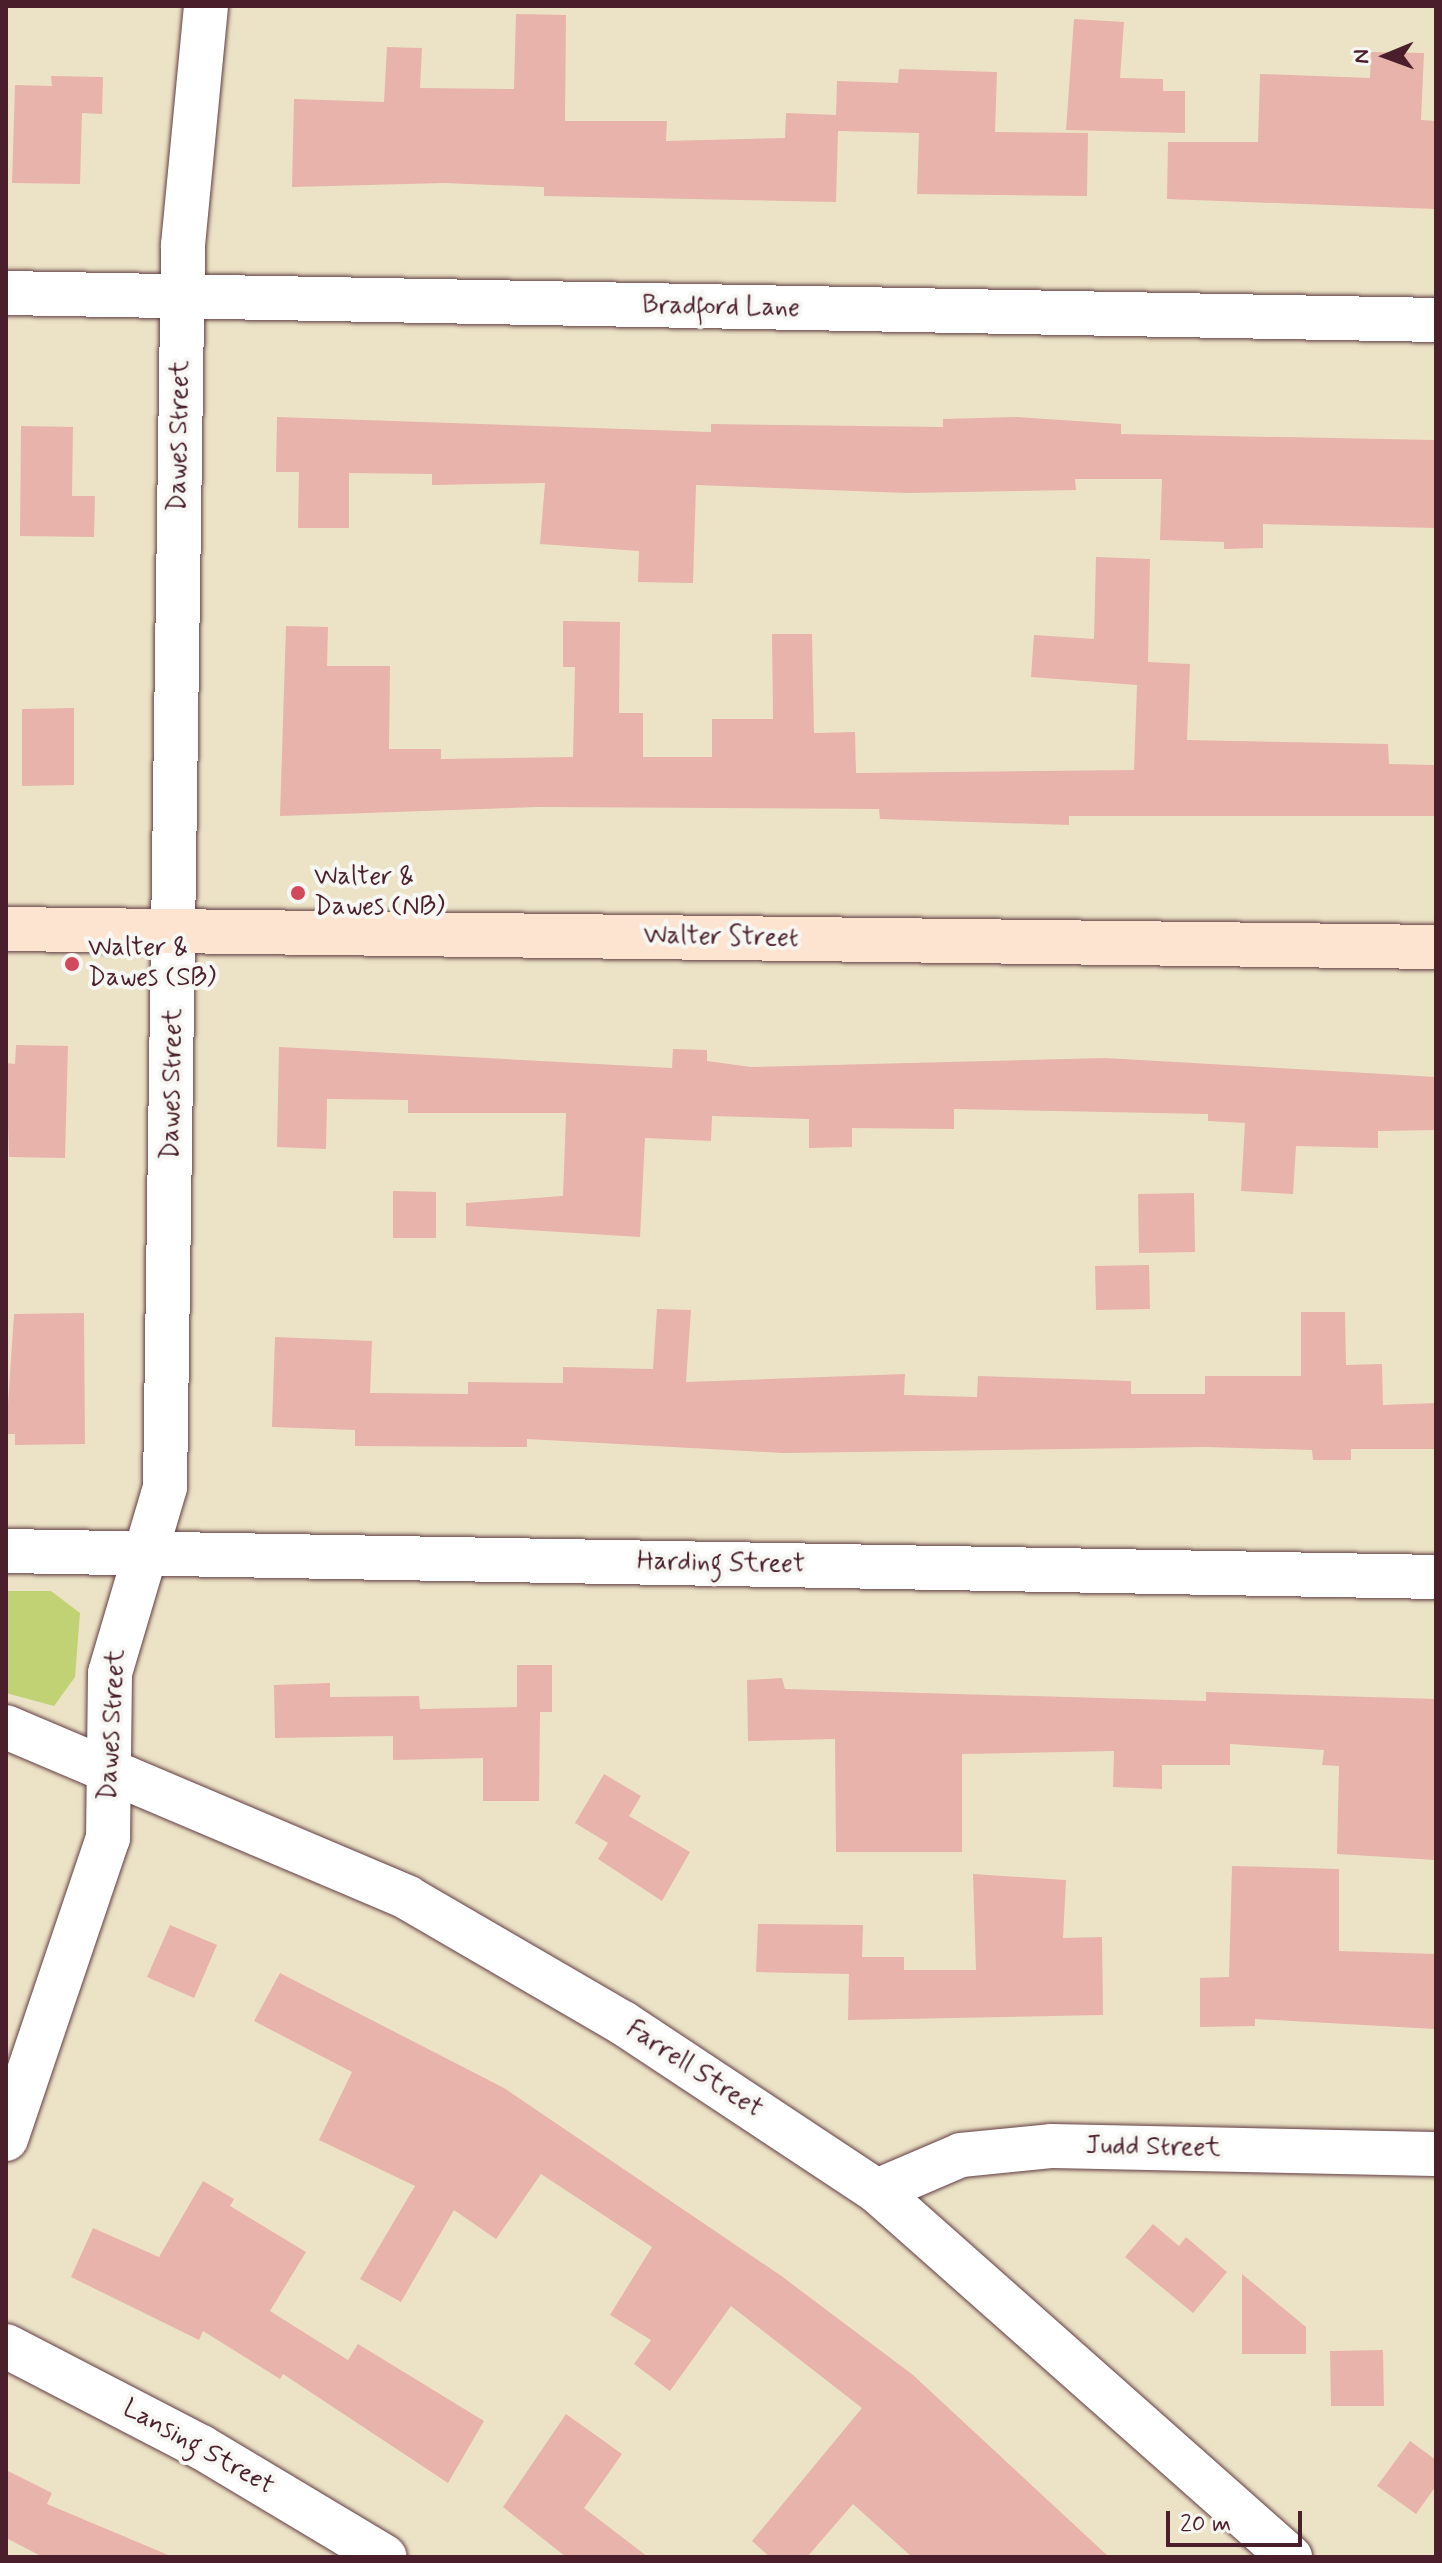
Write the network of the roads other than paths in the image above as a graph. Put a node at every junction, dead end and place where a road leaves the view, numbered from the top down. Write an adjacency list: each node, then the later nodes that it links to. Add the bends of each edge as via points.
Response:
1 (206, 6): 3 (street, Dawes Street, via 186,159)
2 (6, 293): 3 (street, Bradford Lane)
3 (182, 296): 4 (street, Bradford Lane); 6 (street, Dawes Street)
4 (1436, 320)
5 (6, 929): 6 (street, Walter Street)
6 (176, 932): 7 (street, Walter Street); 9 (street, Dawes Street, via 165,1487)
7 (1436, 947)
8 (6, 1551): 9 (street, Harding Street)
9 (144, 1554): 10 (street, Harding Street); 12 (street, Dawes Street, via 110,1673)
10 (1436, 1577)
11 (6, 1727): 12 (street, Farrell Street)
12 (109, 1770): 13 (street, Dawes Street, via 108,1838); 15 (street, Farrell Street, via 408,1898 623,2023)
13 (6, 2139)
14 (1436, 2154): 15 (street, Judd Street, via 1051,2146 961,2155)
15 (877, 2191): 18 (street, Farrell Street)
16 (6, 2346): 17 (street, Lansing Street, via 201,2447)
17 (385, 2557)
18 (1290, 2557)

